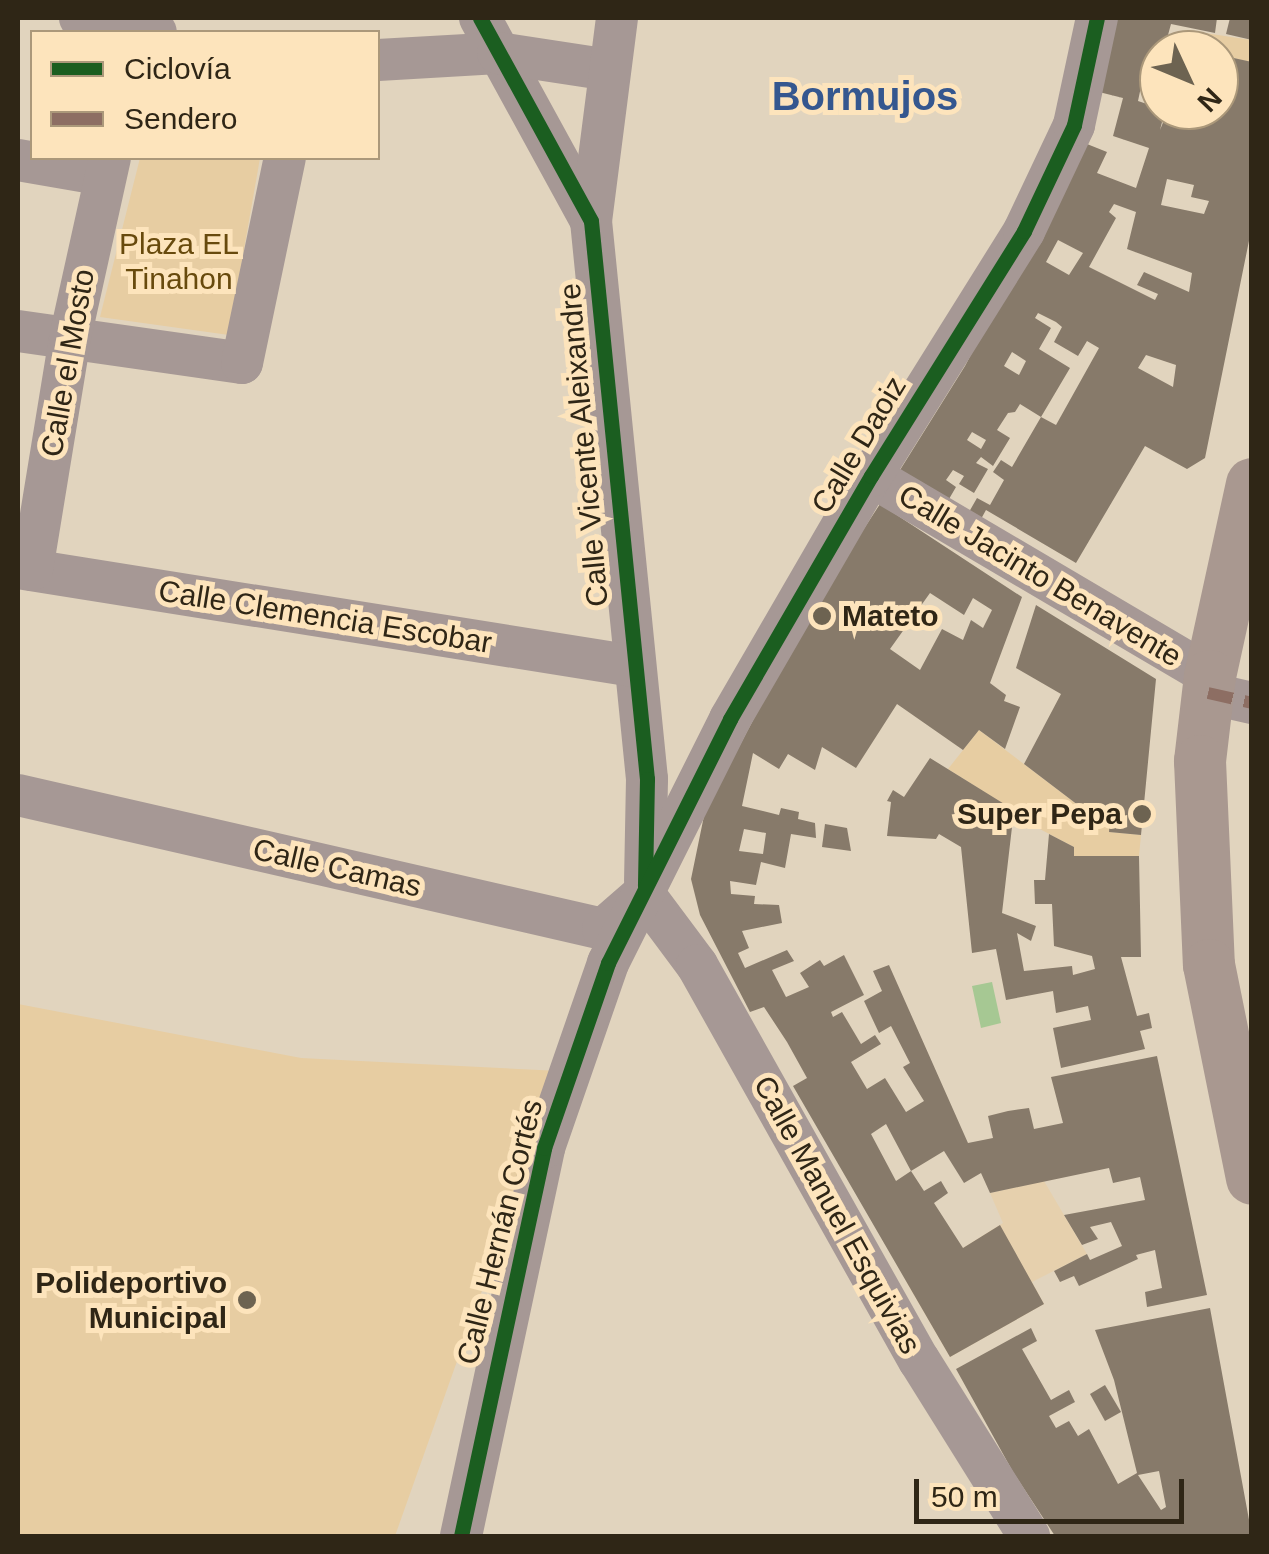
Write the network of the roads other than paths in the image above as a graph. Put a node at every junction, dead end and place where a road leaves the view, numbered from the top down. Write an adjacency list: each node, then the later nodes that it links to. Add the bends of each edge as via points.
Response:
1 (80, 18): 4 (street)
2 (618, 18): 7 (street)
3 (1097, 18): 14 (street, Calle Daoiz, via 1074,125 1024,231)
4 (139, 30)
5 (489, 35): 6 (street); 7 (street); 11 (street, Calle Vicente Aleixandre)
6 (380, 60)
7 (610, 70): 11 (street)
8 (18, 160): 10 (street)
9 (285, 160): 13 (street, via 242,363)
10 (108, 166): 13 (street, Calle el Mosto)
11 (591, 220): 17 (street, Calle Vicente Aleixandre)
12 (18, 331): 13 (street)
13 (70, 338): 16 (street, Calle el Mosto)
14 (871, 476): 18 (street, Calle Jacinto Benavente); 20 (street, Calle Daoiz, via 730,719)
15 (1252, 484): 18 (main road)
16 (25, 569): 17 (street, Calle Clemencia Escobar)
17 (632, 666): 20 (street, Calle Vicente Aleixandre, via 647,779)
18 (1223, 691): 21 (main road, via 1200,761 1209,965)
19 (18, 795): 20 (street, Calle Camas, via 604,928)
20 (644, 894): 22 (street, Calle Hernán Cortés, via 608,962 544,1148); 23 (street, Calle Manuel Esquivias, via 697,965 918,1360)
21 (1252, 1180)
22 (461, 1536)
23 (1029, 1536)

